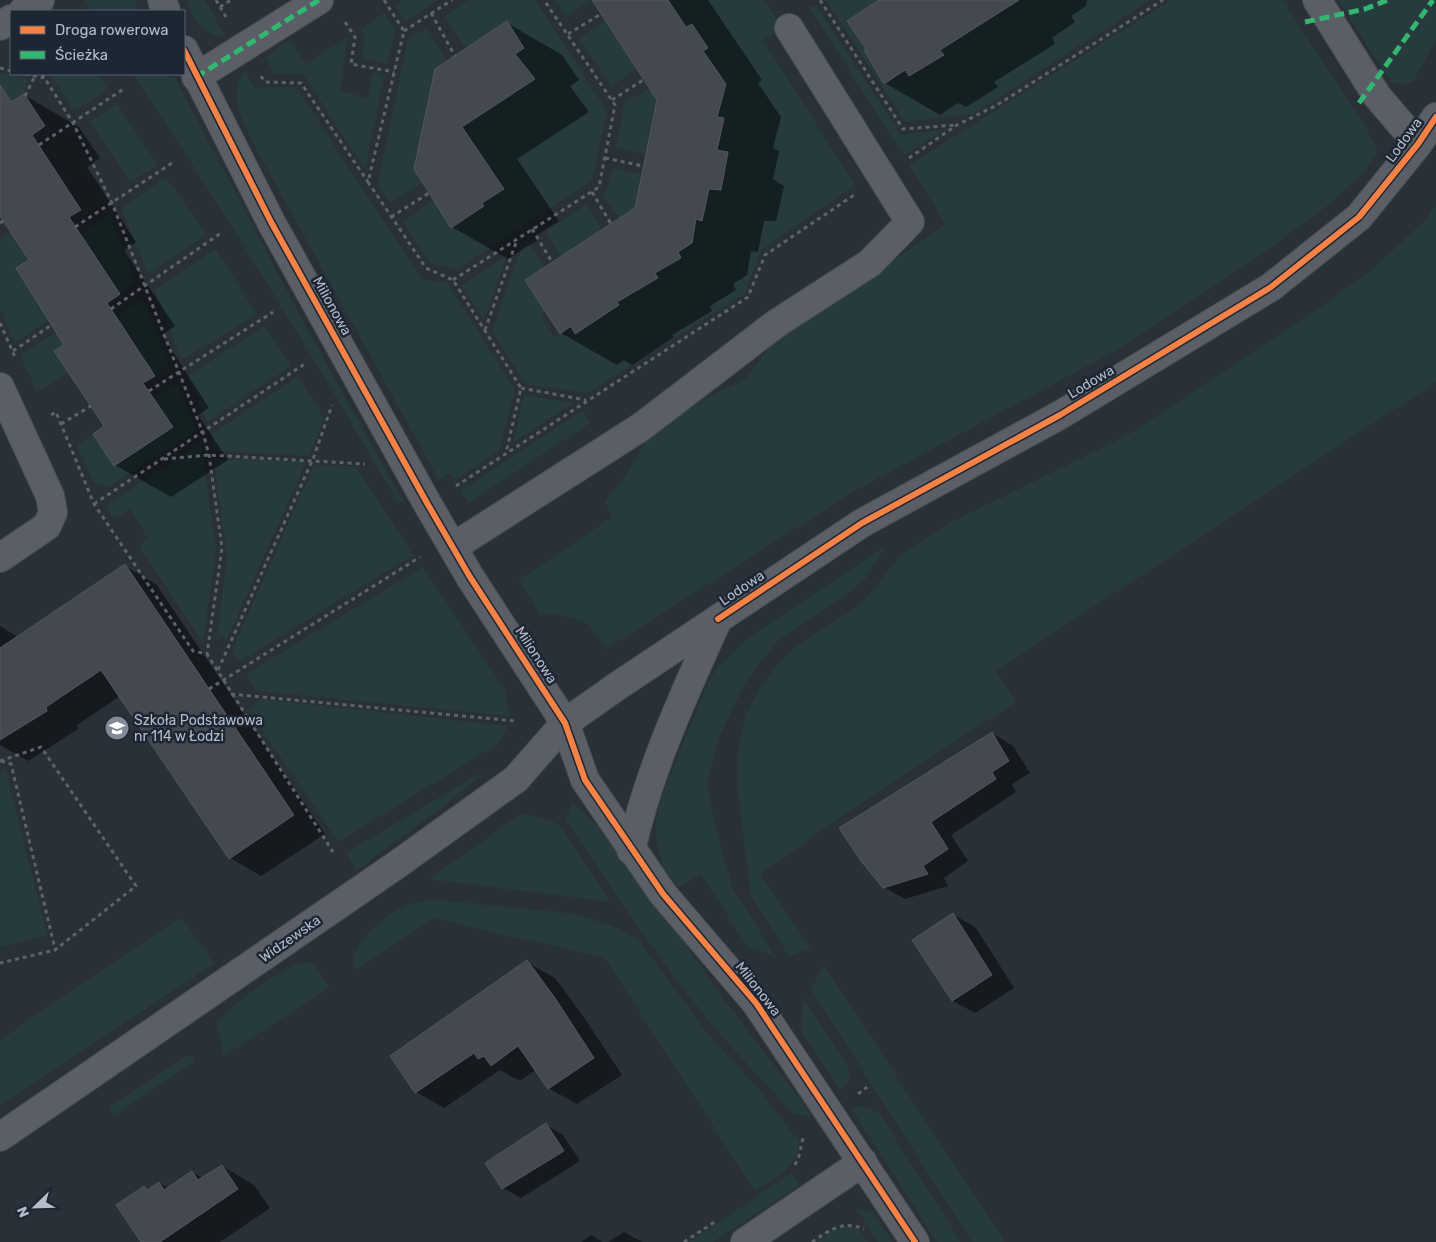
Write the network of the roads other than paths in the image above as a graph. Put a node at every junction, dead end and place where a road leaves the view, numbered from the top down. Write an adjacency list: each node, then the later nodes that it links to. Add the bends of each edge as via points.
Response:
1 (40, 0): 4 (street)
2 (319, 0): 7 (street)
3 (1317, 0): 9 (street, via 1377,96)
4 (25, 10)
5 (789, 28): 11 (street, via 910,222 870,263 777,323 641,427)
6 (185, 52): 7 (street, Milionowa)
7 (196, 77): 11 (street, Milionowa, via 272,222)
8 (1436, 117): 9 (street, Lodowa)
9 (1418, 144): 13 (street, Lodowa, via 1359,217 1271,287 1060,415 862,523)
10 (0, 387): 12 (street, via 50,496 53,512 47,526)
11 (453, 548): 14 (street, Milionowa)
12 (0, 558)
13 (718, 619): 14 (street, Lodowa); 15 (street, via 641,805)
14 (565, 723): 15 (street, Milionowa, via 585,780); 16 (street, Widzewska, via 516,779)
15 (631, 850): 17 (street, Milionowa, via 663,894 756,1003)
16 (0, 1137)
17 (863, 1162): 18 (street); 19 (street, Milionowa)
18 (745, 1242)
19 (915, 1242)

